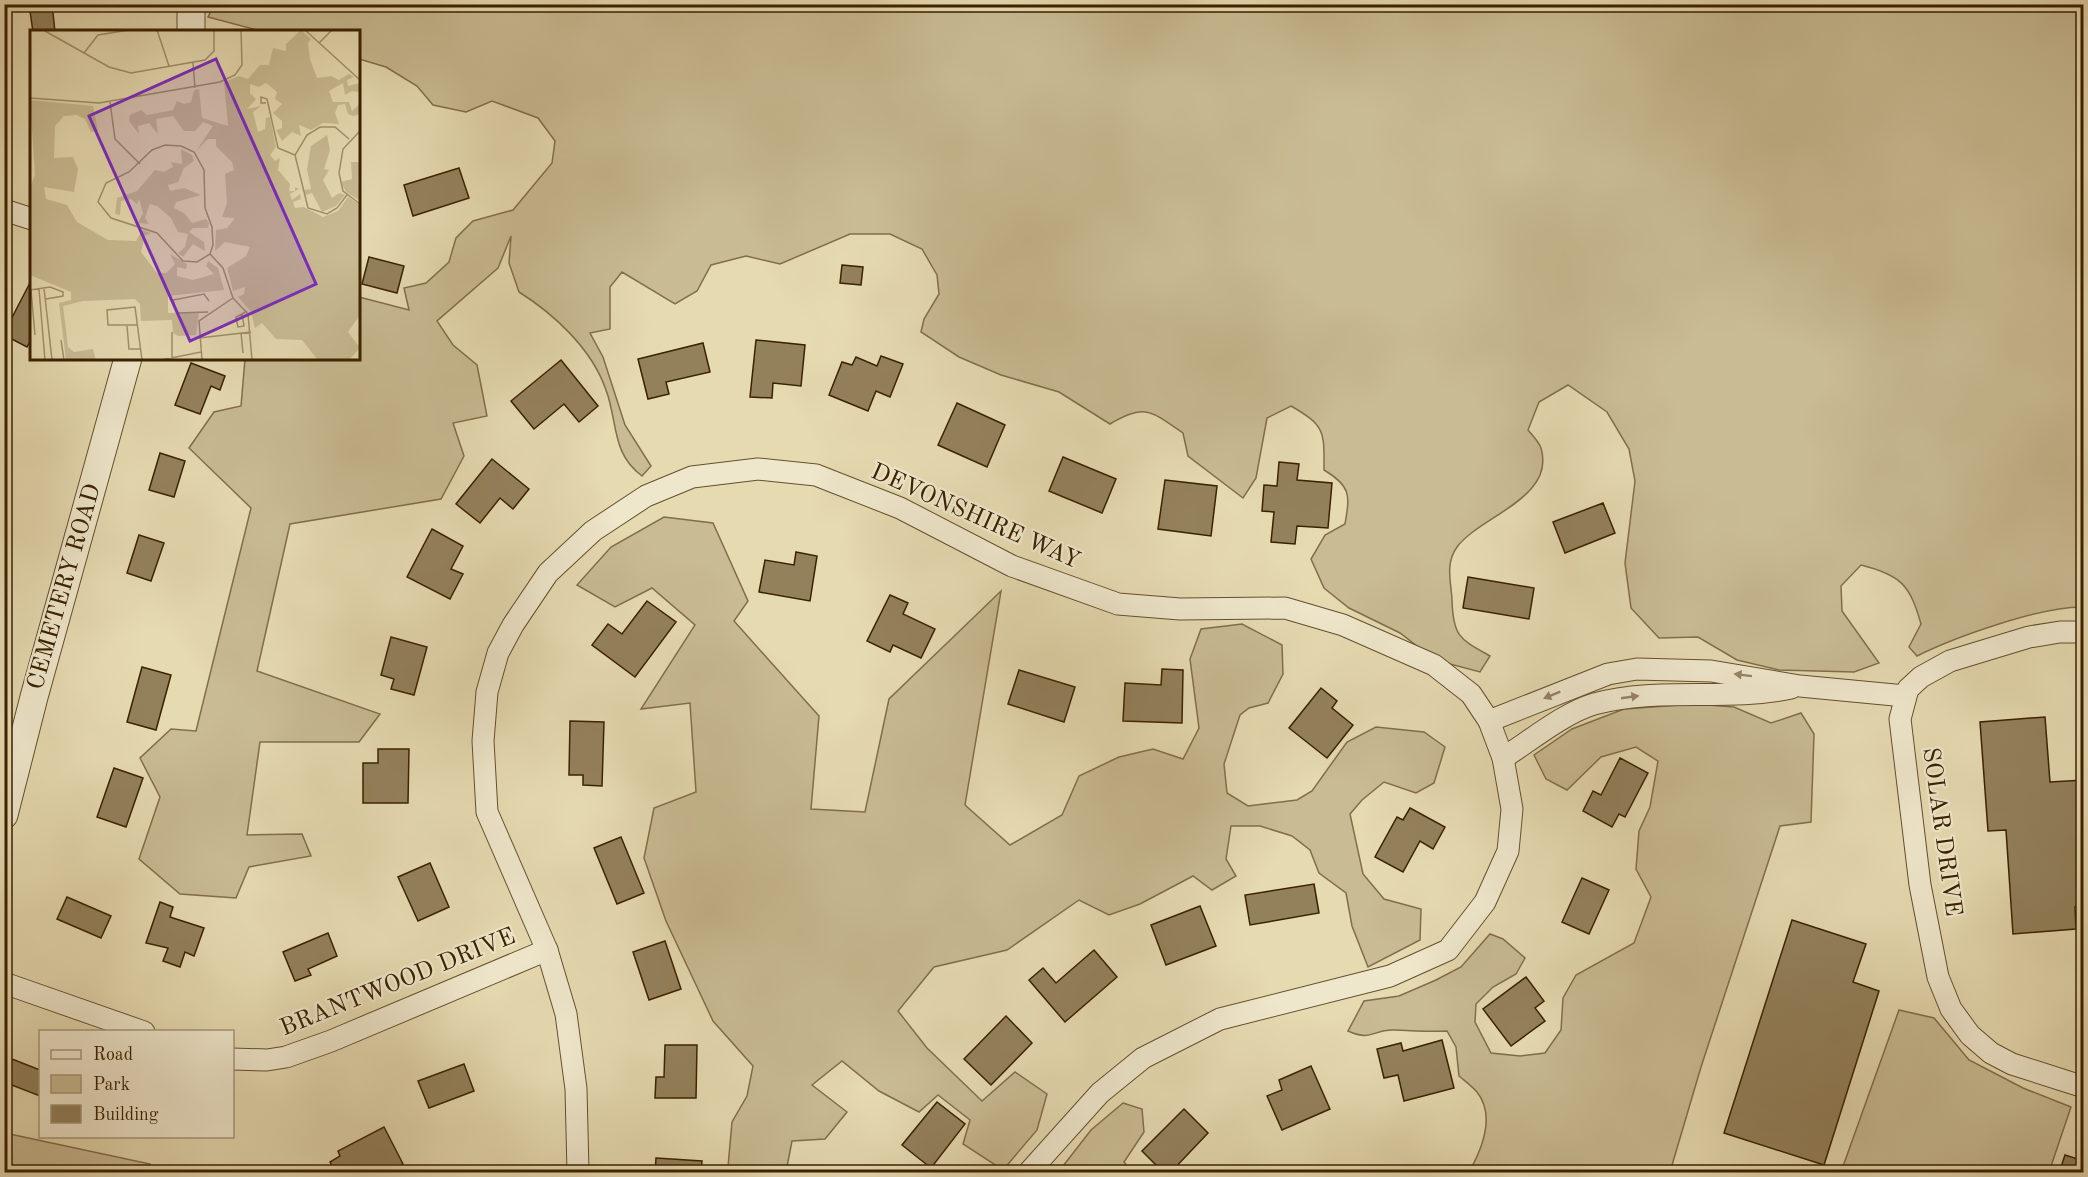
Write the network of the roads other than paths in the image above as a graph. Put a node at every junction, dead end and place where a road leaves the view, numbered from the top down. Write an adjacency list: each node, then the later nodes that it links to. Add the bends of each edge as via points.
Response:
1 (191, 4): 2 (street)
2 (191, 30)
3 (4, 210): 4 (street)
4 (30, 218)
5 (127, 360): 11 (street, CEMETERY ROAD)
6 (2084, 632): 8 (street, via 2029,637 1950,661 1921,677)
7 (1800, 686): 8 (street); 9 (street, one-way to 9, via 1711,671 1637,669 1608,674); 10 (street, one-way to 7, via 1555,725 1602,702 1655,694 1764,694)
8 (1905, 696): 16 (street, SOLAR DRIVE, via 1900,719 1920,885 1938,977 1951,1009 1970,1035 1991,1053 2012,1064)
9 (1489, 721): 10 (street, DEVONSHIRE WAY); 12 (street, DEVONSHIRE WAY, via 1470,694 1434,665 1343,625 1285,608 1180,609 1118,604 1012,566 900,508 816,475 758,469 692,477 646,496 593,531 548,573 498,653 487,692 483,741 487,812)
10 (1503, 758): 18 (street, DEVONSHIRE WAY, via 1512,809 1508,851 1485,902 1448,950 1390,976 1220,1019 1143,1058 1100,1093)
11 (4, 815)
12 (547, 950): 15 (street, BRANTWOOD DRIVE, via 332,1041 286,1057); 17 (street, DEVONSHIRE WAY, via 566,1014 574,1063)
13 (4, 983): 14 (street)
14 (138, 1030)
15 (234, 1059)
16 (2084, 1087)
17 (578, 1173)
18 (1029, 1173)

